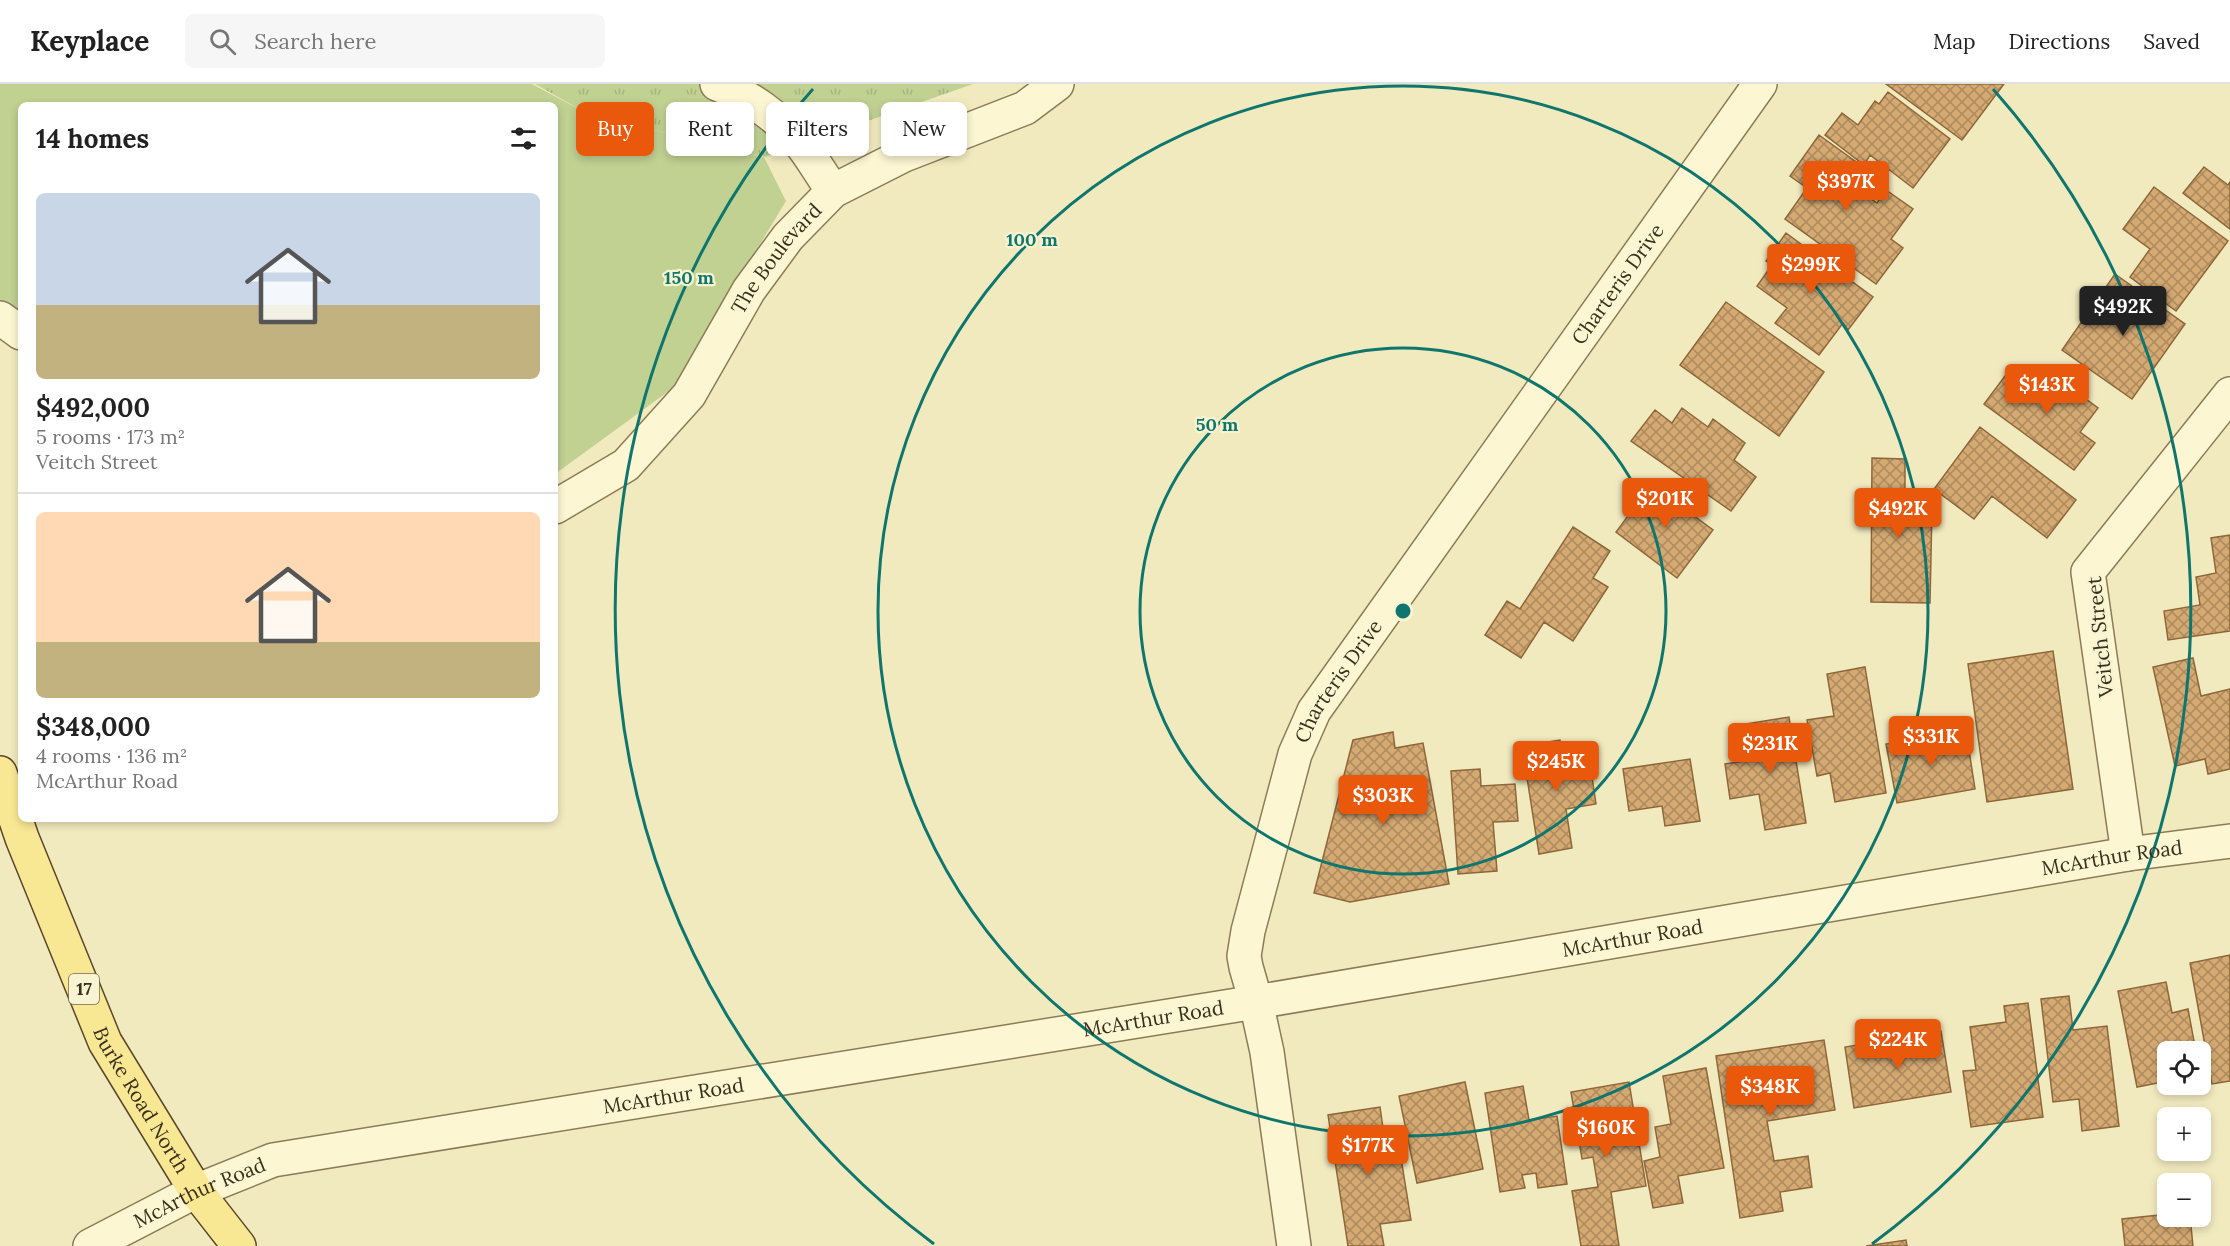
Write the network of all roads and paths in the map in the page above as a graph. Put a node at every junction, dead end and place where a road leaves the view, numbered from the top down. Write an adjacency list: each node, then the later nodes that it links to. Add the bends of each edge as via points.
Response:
1 (717, 84): 4 (street, via 771,116 800,143)
2 (1057, 84): 4 (street, The Boulevard, via 1025,108 904,154)
3 (1760, 84): 10 (street, Charteris Drive, via 1314,711 1295,754 1248,930 1244,956)
4 (833, 191): 6 (street, The Boulevard, via 788,237 749,290 689,395 626,465)
5 (2230, 394): 9 (street, Veitch Street, via 2088,572)
6 (558, 505)
7 (0, 773): 11 (main road, Burke Road North / 17, via 22,838 105,1042)
8 (2230, 841): 9 (street, McArthur Road)
9 (2128, 854): 10 (street, McArthur Road)
10 (1256, 1002): 11 (street, McArthur Road, via 273,1160); 14 (street, Charteris Drive, via 1267,1052)
11 (196, 1191): 12 (street, McArthur Road); 13 (main road, Burke Road North / 17)
12 (90, 1246)
13 (239, 1246)
14 (1294, 1246)

